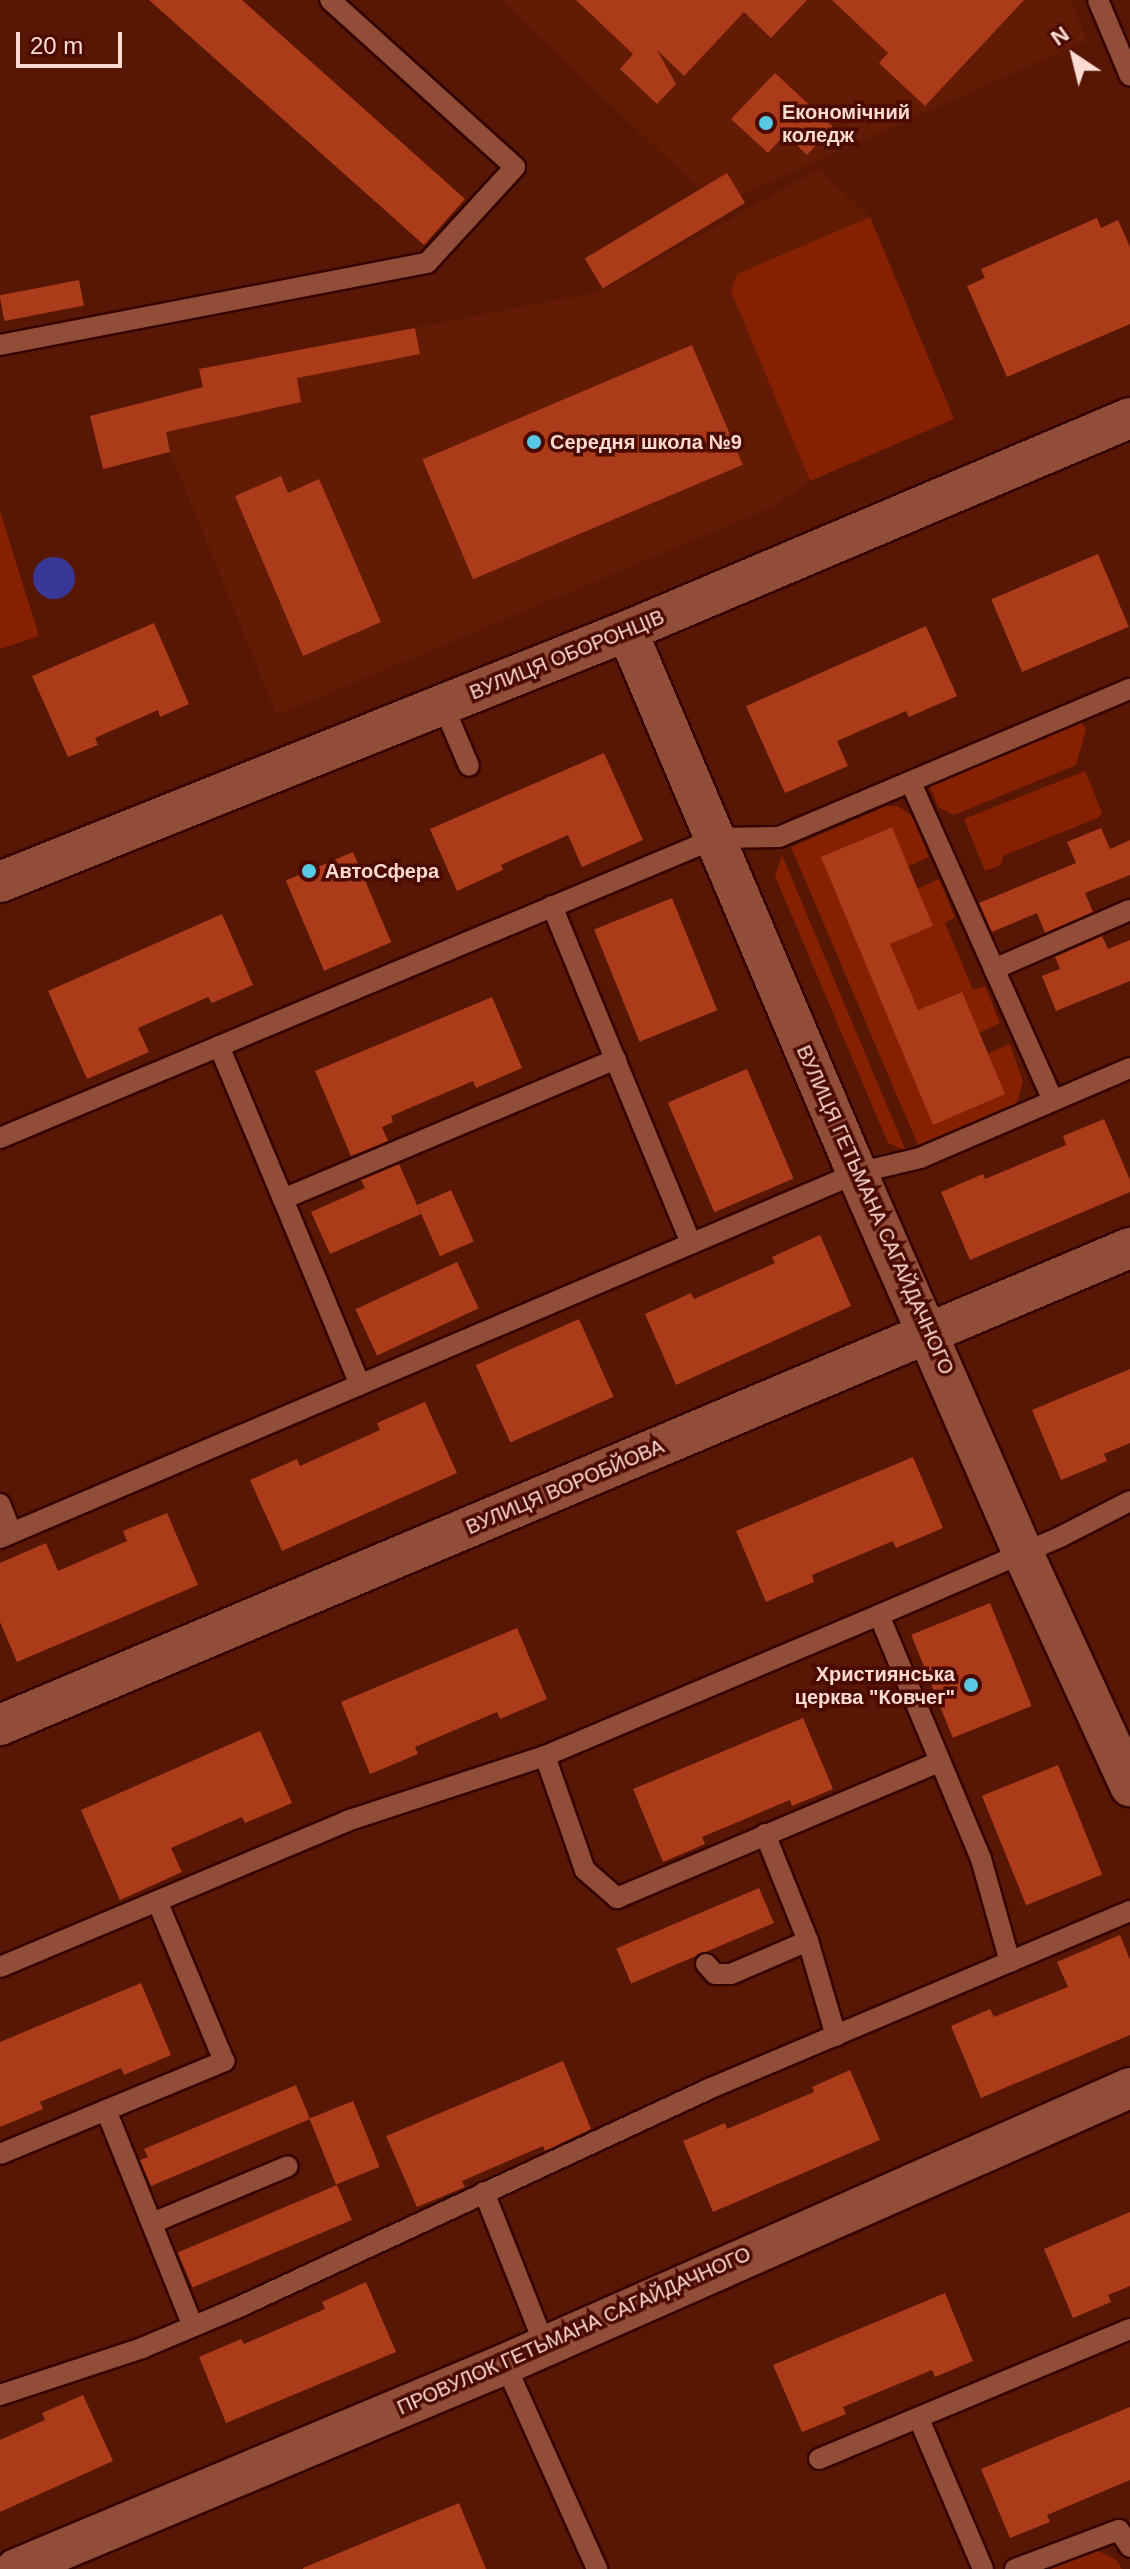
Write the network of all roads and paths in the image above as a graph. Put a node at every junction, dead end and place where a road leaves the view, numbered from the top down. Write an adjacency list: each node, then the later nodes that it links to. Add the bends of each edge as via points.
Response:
1 (330, 0): 4 (lane, via 515,167 427,263)
2 (1098, 0): 3 (lane)
3 (1130, 76)
4 (0, 345)
5 (1130, 418): 6 (street, ВУЛИЦЯ ОБОРОНЦІВ)
6 (627, 631): 8 (street, ВУЛИЦЯ ОБОРОНЦІВ); 11 (street, ВУЛИЦЯ ГЕТЬМАНА САГАЙДАЧНОГО)
7 (1130, 689): 10 (lane)
8 (443, 705): 9 (lane); 12 (street, ВУЛИЦЯ ОБОРОНЦІВ)
9 (469, 766)
10 (911, 783): 11 (lane, via 779,837); 15 (lane)
11 (716, 838): 13 (lane); 21 (street, ВУЛИЦЯ ГЕТЬМАНА САГАЙДАЧНОГО)
12 (0, 882)
13 (552, 906): 16 (lane); 17 (lane)
14 (1130, 910): 15 (lane)
15 (994, 969): 19 (lane)
16 (219, 1046): 20 (lane); 22 (lane)
17 (616, 1059): 22 (lane); 23 (lane)
18 (1130, 1068): 19 (lane)
19 (1053, 1100): 21 (lane, via 920,1158)
20 (0, 1138)
21 (857, 1173): 23 (lane); 25 (street, ВУЛИЦЯ ГЕТЬМАНА САГАЙДАЧНОГО)
22 (283, 1199): 26 (lane)
23 (691, 1243): 26 (lane)
24 (1130, 1248): 25 (street, ВУЛИЦЯ ВОРОБЙОВА)
25 (929, 1333): 30 (street, ВУЛИЦЯ ГЕТЬМАНА САГАЙДАЧНОГО); 32 (street, ВУЛИЦЯ ВОРОБЙОВА)
26 (360, 1385): 29 (lane)
27 (1130, 1501): 30 (lane)
28 (0, 1504): 29 (lane)
29 (6, 1536)
30 (1022, 1551): 31 (lane); 35 (street, ВУЛИЦЯ ГЕТЬМАНА САГАЙДАЧНОГО)
31 (879, 1615): 33 (lane); 34 (lane)
32 (0, 1725)
33 (545, 1756): 36 (lane, via 585,1870 617,1898); 37 (lane, via 347,1821)
34 (939, 1762): 36 (lane); 40 (lane, via 981,1859)
35 (1130, 1786)
36 (765, 1834): 39 (lane)
37 (157, 1901): 42 (lane); 45 (lane, via 224,2061)
38 (1130, 1911): 40 (lane)
39 (808, 1941): 41 (lane, via 731,1974 715,1974); 43 (lane)
40 (1010, 1962): 43 (lane)
41 (706, 1964)
42 (0, 1967)
43 (836, 2036): 48 (lane)
44 (1130, 2088): 52 (street, ПРОВУЛОК ГЕТЬМАНА САГАЙДАЧНОГО)
45 (106, 2110): 46 (lane); 49 (lane)
46 (0, 2154)
47 (288, 2166): 49 (lane)
48 (484, 2192): 50 (lane); 52 (lane)
49 (152, 2223): 50 (lane)
50 (193, 2326): 54 (lane)
51 (1130, 2329): 55 (lane)
52 (545, 2346): 53 (street, ПРОВУЛОК ГЕТЬМАНА САГАЙДАЧНОГО)
53 (505, 2364): 58 (street, ПРОВУЛОК ГЕТЬМАНА САГАЙДАЧНОГО); 59 (lane)
54 (0, 2395)
55 (919, 2419): 56 (lane); 60 (lane)
56 (819, 2459)
57 (1130, 2547): 61 (lane, via 1119,2530)
58 (16, 2569)
59 (597, 2569)
60 (983, 2569)
61 (1015, 2569)

